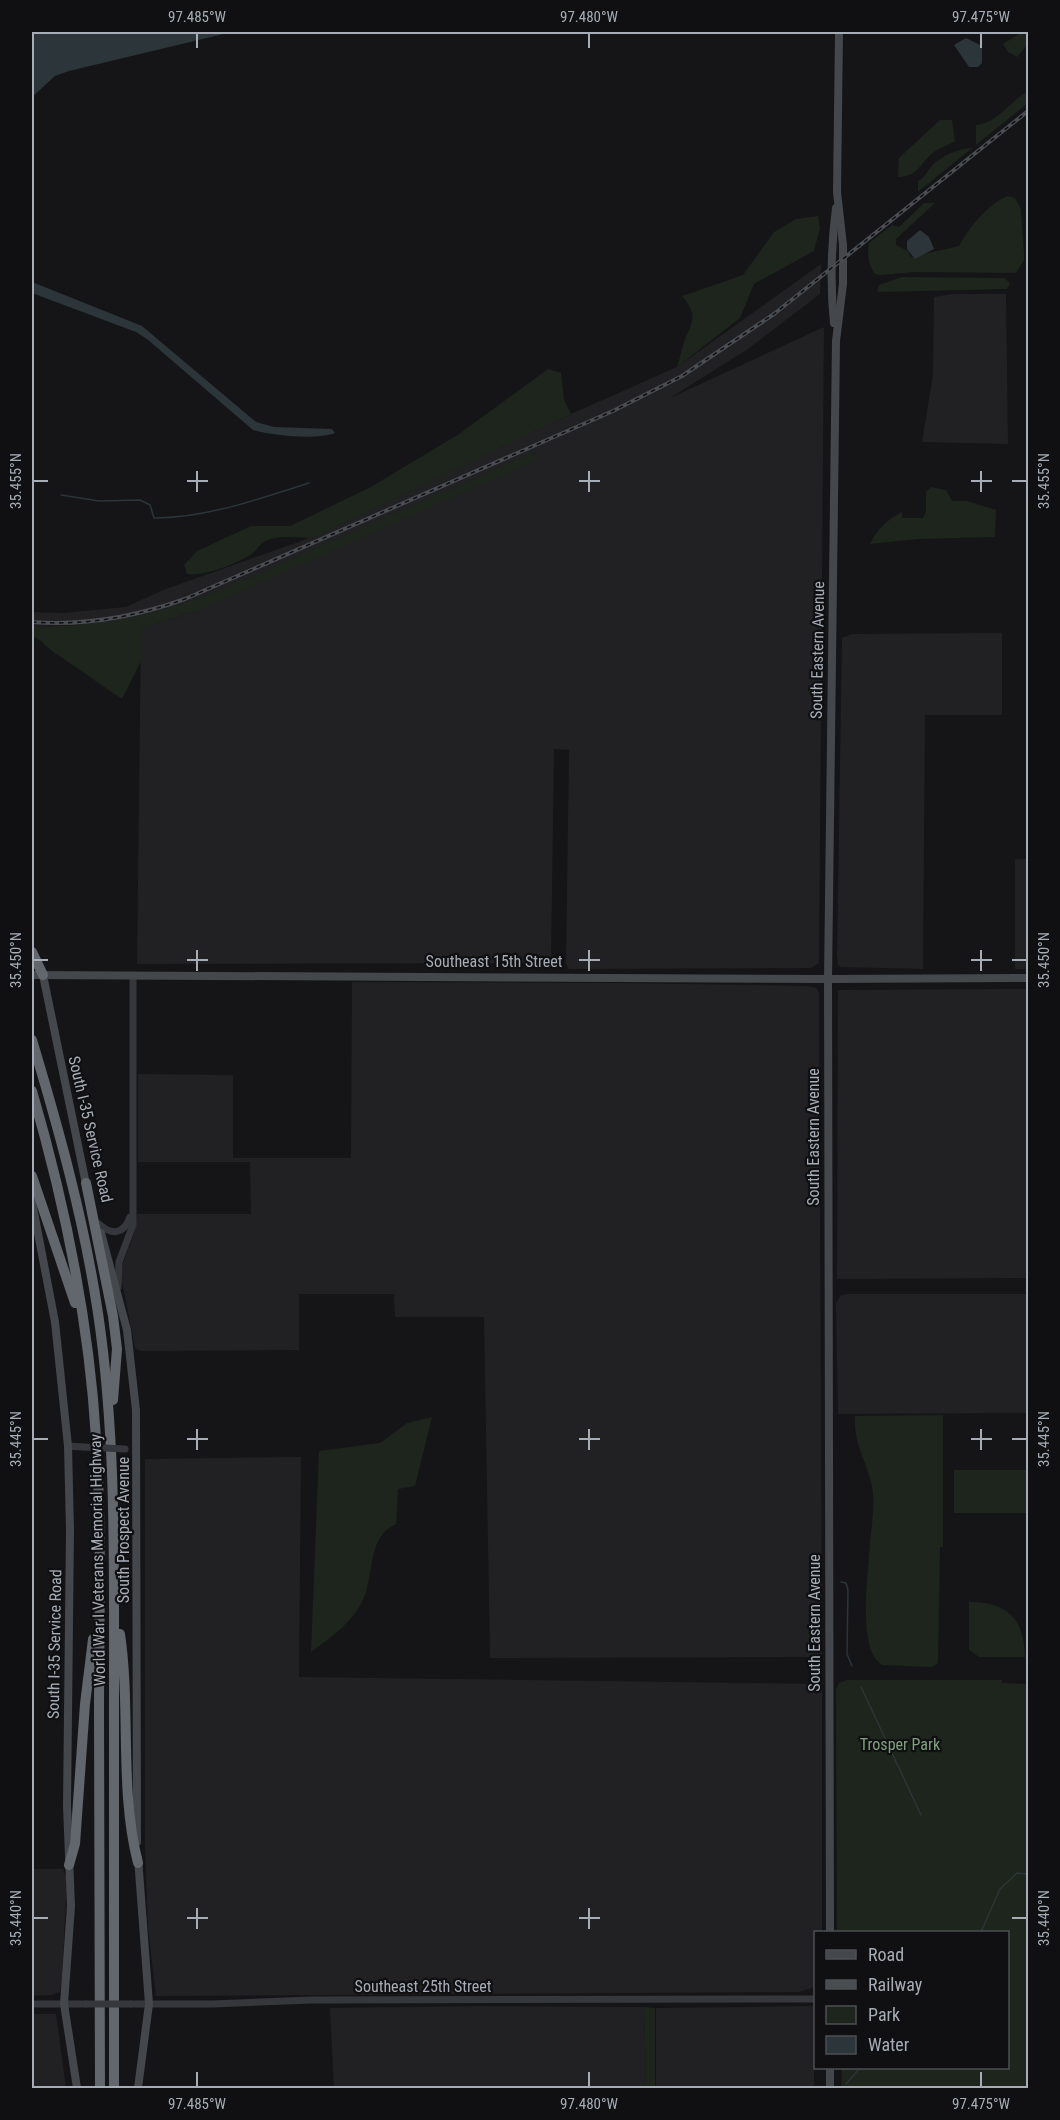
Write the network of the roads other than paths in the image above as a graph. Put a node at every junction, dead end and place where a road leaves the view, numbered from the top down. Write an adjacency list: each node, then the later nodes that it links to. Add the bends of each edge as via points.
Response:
1 (839, 32): 7 (main road, South Eastern Avenue, via 837,192 843,284 836,341)
2 (32, 952): 4 (highway)
3 (32, 975): 4 (main road, Southeast 15th Street)
4 (44, 975): 5 (main road, Southeast 15th Street); 11 (main road, South I-35 Service Road)
5 (133, 975): 7 (main road, Southeast 15th Street); 13 (street, South Prospect Avenue)
6 (1029, 978): 7 (main road, Southeast 15th Street)
7 (828, 979): 24 (main road, South Eastern Avenue)
8 (32, 1040): 17 (highway, World War I Veterans Memorial Highway, via 82,1226 99,1325)
9 (32, 1091): 16 (highway, World War I Veterans Memorial Highway, via 65,1218)
10 (32, 1176): 16 (highway)
11 (86, 1183): 14 (main road, South I-35 Service Road); 17 (highway, via 117,1349)
12 (32, 1202): 18 (main road, South I-35 Service Road, via 55,1322)
13 (131, 1215): 14 (street, via 120,1232 107,1231); 15 (street, South Prospect Avenue, via 132,1231 119,1262)
14 (99, 1224): 15 (main road, South I-35 Service Road)
15 (118, 1287): 19 (main road, South Prospect Avenue, via 132,1355)
16 (86, 1335): 20 (highway, World War I Veterans Memorial Highway, via 97,1445)
17 (110, 1436): 21 (highway, World War I Veterans Memorial Highway)
18 (68, 1446): 19 (street, bridge); 23 (main road, South I-35 Service Road)
19 (138, 1450): 22 (main road, South Prospect Avenue)
20 (99, 1597): 23 (highway, via 85,1704 75,1844); 31 (highway, World War I Veterans Memorial Highway)
21 (114, 1599): 22 (highway, via 125,1666 131,1835); 32 (highway, World War I Veterans Memorial Highway)
22 (138, 1863): 28 (main road, South Prospect Avenue)
23 (69, 1865): 27 (main road, South I-35 Service Road, via 71,1906)
24 (830, 1931)
25 (814, 1999): 28 (street, Southeast 25th Street)
26 (32, 2004): 27 (street, Southeast 25th Street)
27 (64, 2004): 28 (street, Southeast 25th Street, bridge); 30 (main road, South I-35 Service Road)
28 (149, 2004): 33 (main road, South Prospect Avenue)
29 (830, 2069): 34 (main road)
30 (78, 2088)
31 (100, 2088)
32 (114, 2088)
33 (138, 2088)
34 (830, 2088)

